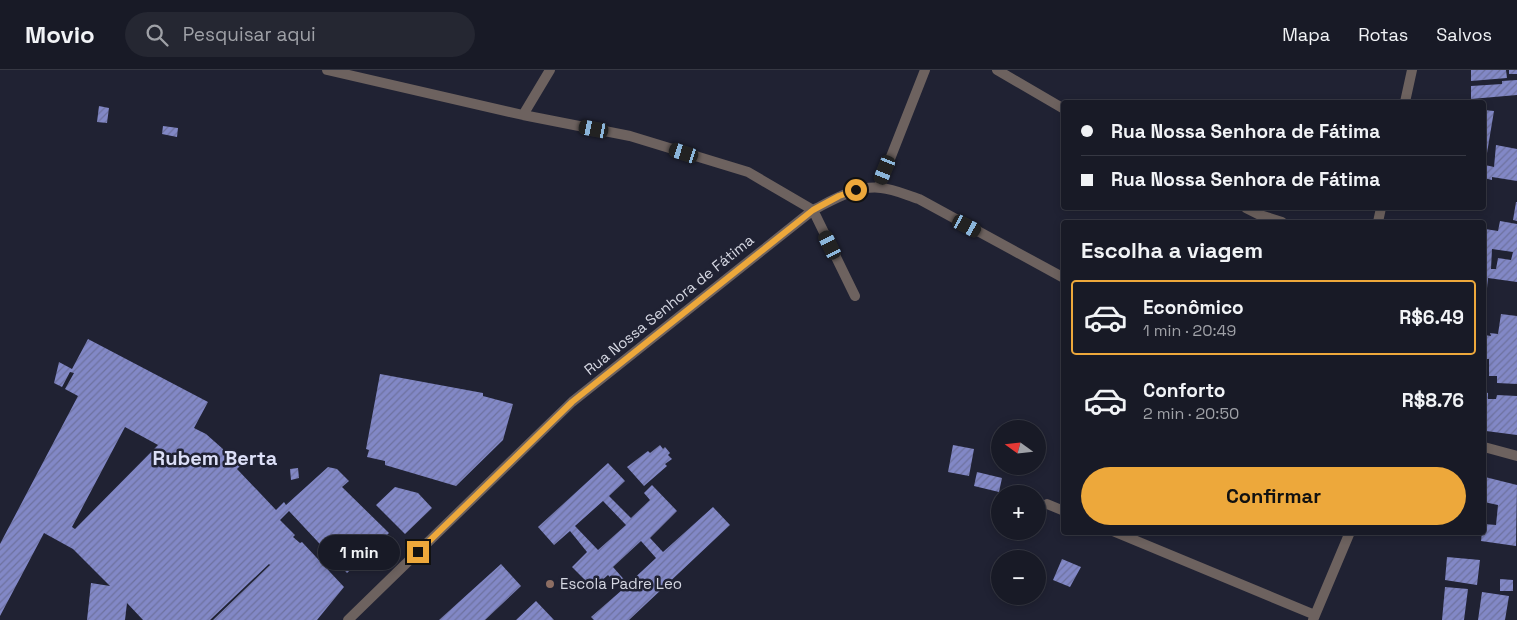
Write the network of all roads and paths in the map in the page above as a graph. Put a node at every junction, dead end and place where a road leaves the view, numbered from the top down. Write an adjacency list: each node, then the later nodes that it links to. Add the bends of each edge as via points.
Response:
1 (327, 70): 8 (street)
2 (550, 70): 8 (street)
3 (925, 70): 9 (street)
4 (997, 70): 7 (street)
5 (1412, 70): 6 (street)
6 (1405, 100)
7 (1061, 108)
8 (523, 115): 10 (street, via 630,136 748,172)
9 (878, 187): 10 (street, Rua Nossa Senhora de Fátima, via 839,196); 13 (street, Rua Nossa Senhora de Fátima, via 919,199)
10 (813, 210): 14 (street); 22 (street, Rua Nossa Senhora de Fátima, via 572,402)
11 (1250, 210): 12 (street)
12 (1276, 220)
13 (1061, 276)
14 (855, 296)
15 (1486, 448): 16 (street)
16 (1517, 456)
17 (1047, 504): 18 (street)
18 (1061, 510)
19 (1122, 535): 21 (street)
20 (1349, 535): 21 (street)
21 (1314, 618)
22 (348, 620)

